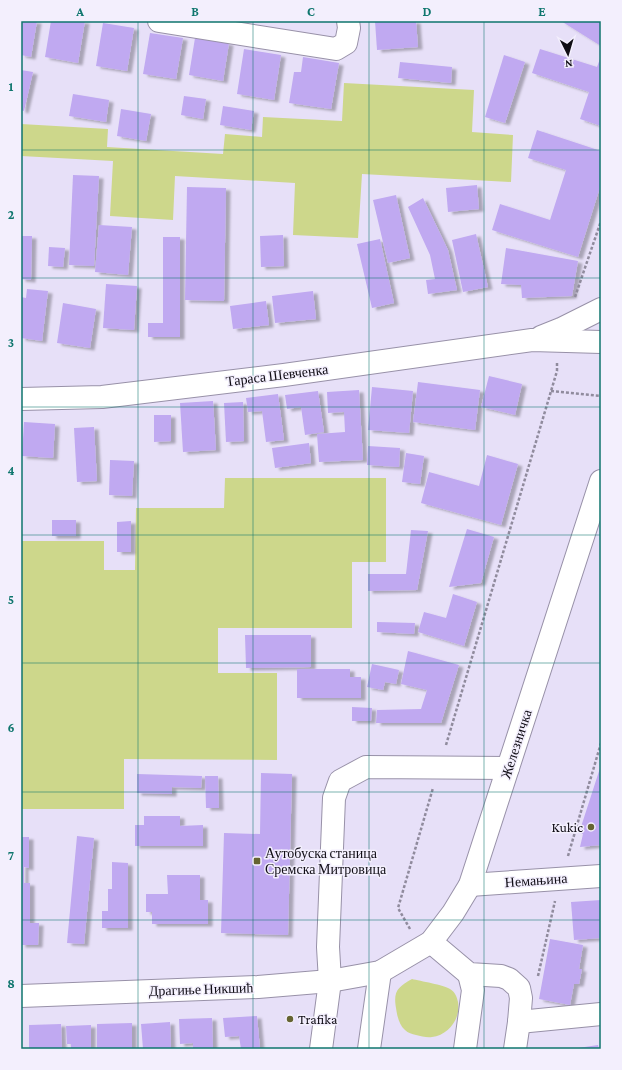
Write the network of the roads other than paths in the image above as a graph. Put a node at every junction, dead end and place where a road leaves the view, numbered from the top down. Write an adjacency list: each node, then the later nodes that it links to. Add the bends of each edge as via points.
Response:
1 (159, 21): 2 (street, via 336,49 346,43)
2 (348, 21)
3 (601, 309): 4 (street, Тараса Шевченка)
4 (559, 335): 5 (street, Тараса Шевченка); 6 (street, Тараса Шевченка, via 284,375 102,397)
5 (601, 342)
6 (21, 399)
7 (601, 481): 8 (street, Железничка)
8 (508, 768): 10 (street, Железничка); 14 (street, via 366,767 340,781 334,798 328,947)
9 (601, 876): 10 (street, Немањина)
10 (470, 885): 11 (street, Железничка, via 453,914)
11 (426, 945): 12 (street, Железничка); 13 (street)
12 (380, 972): 14 (street, Драгиње Никшић); 19 (street)
13 (470, 974): 17 (street, via 501,976 514,983 519,988 521,998); 20 (street, via 473,990)
14 (330, 981): 15 (street, Драгиње Никшић, via 258,987); 18 (street)
15 (21, 996)
16 (601, 1014): 17 (street)
17 (519, 1022): 21 (street)
18 (321, 1049)
19 (369, 1049)
20 (465, 1049)
21 (515, 1049)

